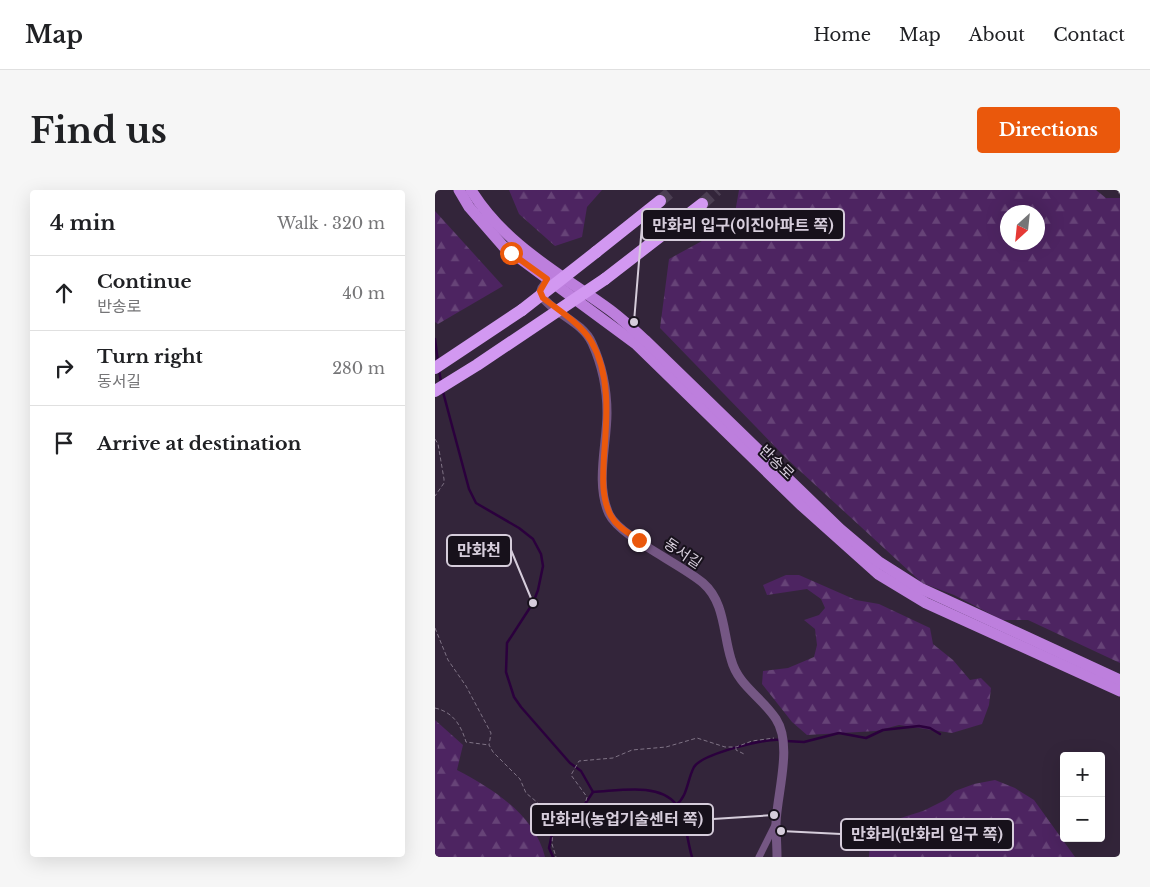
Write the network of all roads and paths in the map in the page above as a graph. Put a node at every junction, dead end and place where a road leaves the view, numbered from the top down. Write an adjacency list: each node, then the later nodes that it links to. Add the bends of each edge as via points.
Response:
1 (459, 190): 7 (main road, 반송로, via 469,207 511,253)
2 (471, 190): 7 (main road, 반송로, via 495,222)
3 (1118, 190): 4 (path)
4 (1120, 196)
5 (660, 201): 8 (highway, bridge, via 522,310)
6 (702, 204): 9 (highway, bridge, via 605,279)
7 (551, 276): 13 (main road, 반송로, via 611,311 645,340 840,529 879,562 920,588); 14 (main road, 반송로, via 636,344 801,506 878,574 926,603); 16 (street, 동서길, via 540,294 591,340 604,375 607,413 603,487 609,514 625,531 711,590 737,674 776,719)
8 (435, 368)
9 (435, 391)
10 (435, 439): 11 (path, via 444,479)
11 (435, 496)
12 (435, 628): 17 (path, via 448,660 491,733)
13 (1120, 680)
14 (1120, 691)
15 (435, 708): 17 (path, via 458,721 466,742)
16 (782, 739): 18 (path, via 752,741); 20 (street, 동서길, via 784,753)
17 (489, 745): 21 (path, via 520,779)
18 (736, 749): 19 (path); 21 (path, via 697,738 681,744 632,750 613,758 579,761 571,775 587,797 586,801 572,820)
19 (744, 754)
20 (776, 822): 22 (street, 동서길); 23 (street, 동서길)
21 (554, 833): 24 (path, via 551,844)
22 (765, 844): 23 (street); 25 (street, 동서길)
23 (777, 846): 26 (street, 동서길)
24 (556, 857)
25 (759, 857)
26 (777, 857)

